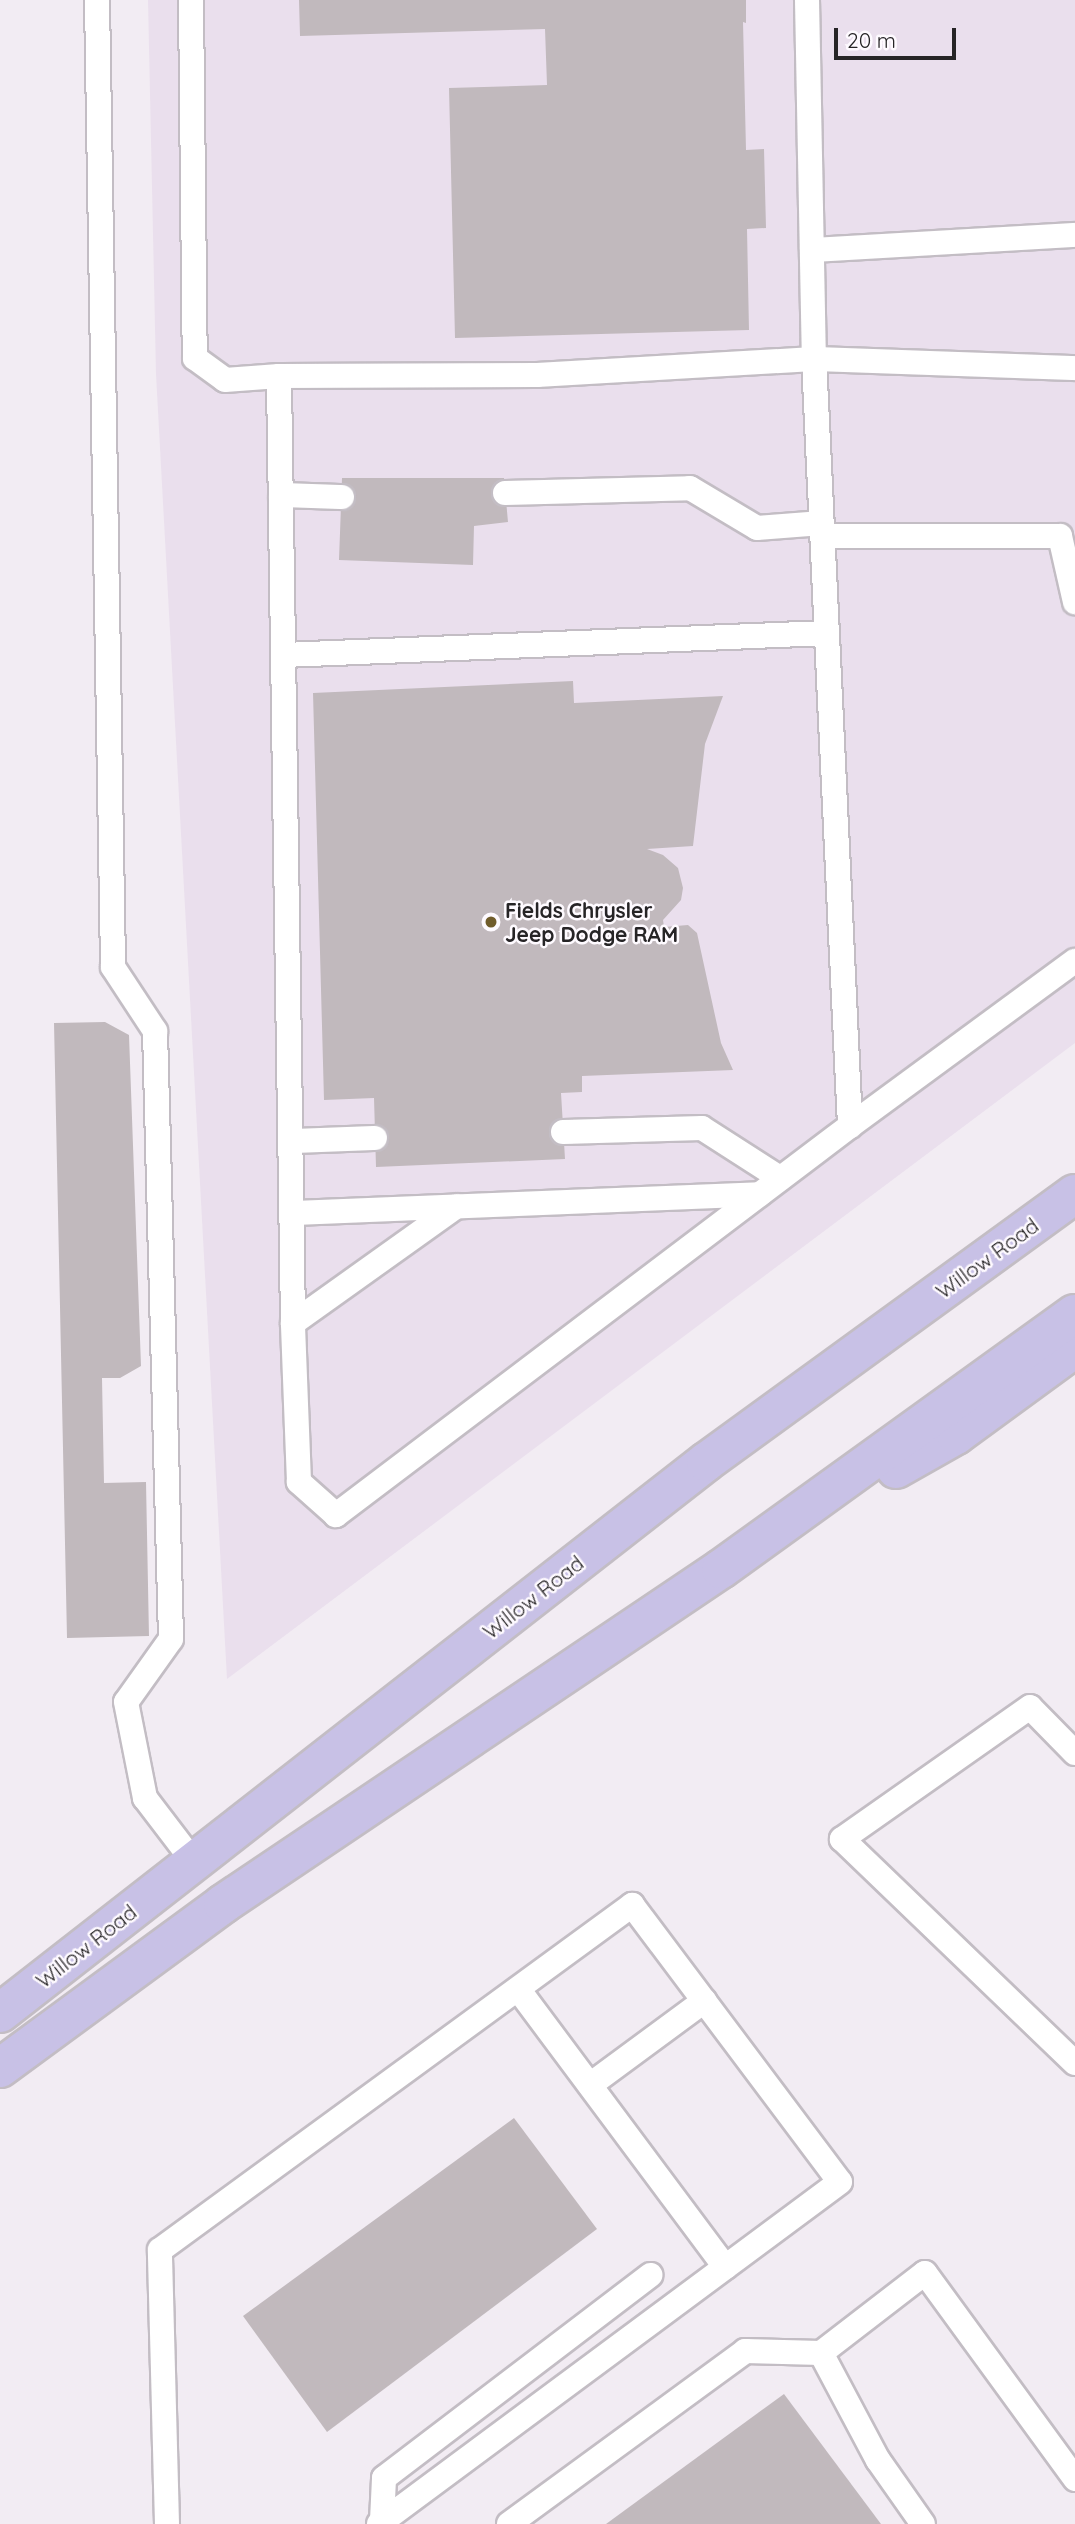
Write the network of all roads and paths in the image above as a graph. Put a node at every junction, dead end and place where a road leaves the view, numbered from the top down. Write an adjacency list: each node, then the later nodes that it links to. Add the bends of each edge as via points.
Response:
1 (96, 0): 33 (lane, via 113,967 155,1031 171,1639 126,1702 145,1798)
2 (191, 0): 8 (lane, via 195,358 225,380)
3 (807, 0): 5 (lane)
4 (1075, 235): 5 (lane)
5 (812, 250): 6 (lane)
6 (814, 359): 7 (lane); 8 (lane, via 537,375); 12 (lane)
7 (1075, 368)
8 (279, 376): 10 (lane)
9 (505, 493): 12 (lane, via 690,488 757,528)
10 (281, 495): 11 (lane); 15 (lane)
11 (342, 497)
12 (823, 529): 13 (lane, via 1060,536); 14 (lane)
13 (1075, 602)
14 (827, 632): 15 (lane); 17 (lane)
15 (284, 654): 20 (lane)
16 (1075, 961): 17 (lane)
17 (850, 1126): 22 (lane)
18 (564, 1132): 22 (lane, via 702,1128)
19 (374, 1138): 20 (lane)
20 (293, 1141): 26 (lane)
21 (1075, 1172): 30 (main road, via 784,1387)
22 (780, 1178): 23 (lane)
23 (760, 1194): 25 (lane); 28 (lane, via 336,1515 299,1482)
24 (1075, 1194): 30 (main road, Willow Road)
25 (457, 1206): 26 (lane); 28 (lane)
26 (294, 1213): 28 (lane)
27 (1075, 1314): 31 (main road)
28 (293, 1323)
29 (1075, 1348): 31 (main road, via 956,1435)
30 (706, 1462): 33 (main road, Willow Road)
31 (721, 1569): 38 (main road, via 223,1905)
32 (1075, 1753): 37 (lane, via 1030,1707 842,1839)
33 (193, 1861): 36 (main road, Willow Road)
34 (518, 1989): 35 (lane, via 632,1905); 39 (lane); 45 (lane, via 160,2250)
35 (704, 2001): 39 (lane); 40 (lane, via 840,2182)
36 (0, 2013)
37 (1075, 2063)
38 (0, 2068)
39 (590, 2085): 40 (lane)
40 (725, 2267): 44 (lane)
41 (650, 2275): 44 (lane, via 384,2477)
42 (821, 2353): 43 (lane, via 925,2273); 46 (lane, via 745,2351); 47 (lane, via 878,2460)
43 (1075, 2479)
44 (381, 2523)
45 (167, 2524)
46 (509, 2524)
47 (923, 2524)

